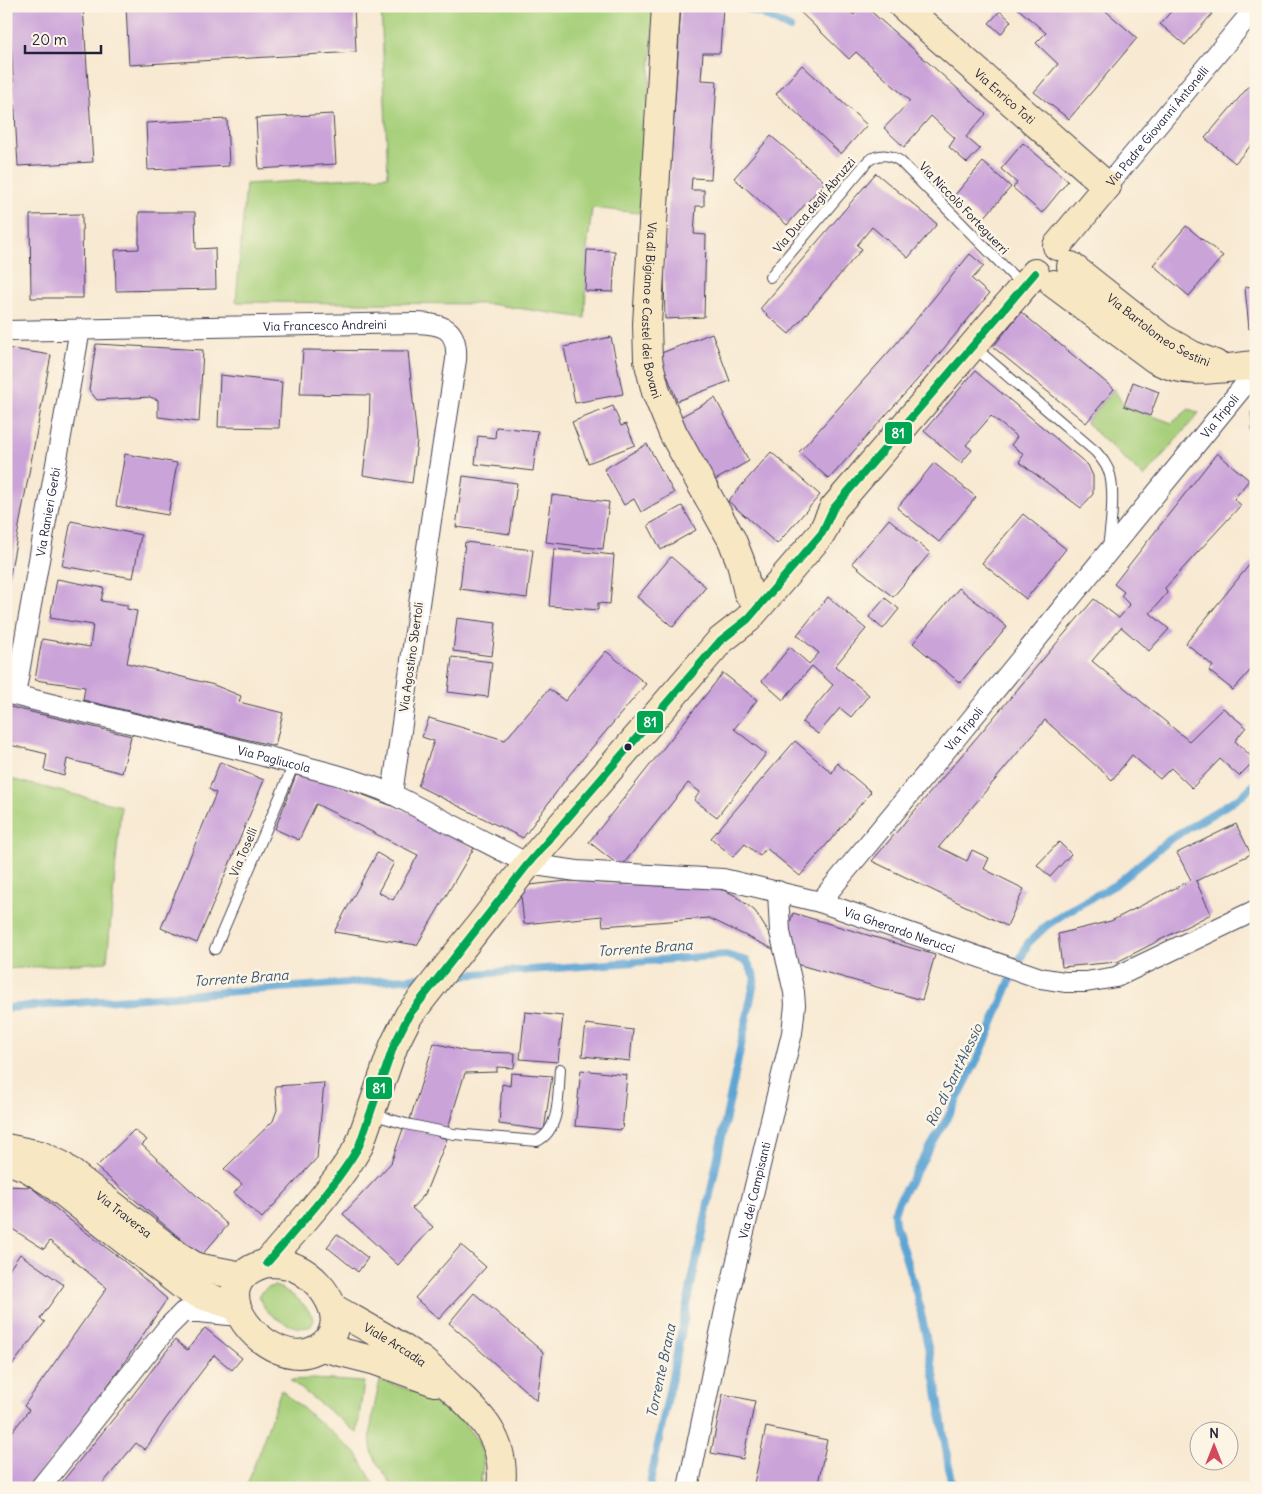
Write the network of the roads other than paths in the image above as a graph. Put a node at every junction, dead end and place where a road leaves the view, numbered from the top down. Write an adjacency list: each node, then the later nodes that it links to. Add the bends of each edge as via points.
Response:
1 (666, 6): 16 (street, Via di Bigiano e Castel dei Bovani, via 647,324 648,360 656,392 673,433 737,551)
2 (903, 6): 5 (street, Via Enrico Toti)
3 (1256, 7): 5 (street, Via Padre Giovanni Antonelli)
4 (881, 155): 6 (lane, Via Niccolò Forteguerri, via 900,161); 7 (lane, Via Duca degli Abruzzi, via 868,161)
5 (1107, 186): 6 (street, Via Padre Giovanni Antonelli)
6 (1048, 271): 10 (street, Via Padre Giovanni Antonelli); 11 (street, Via Bartolomeo Sestini, via 1192,355 1226,368)
7 (770, 276)
8 (80, 329): 9 (street, Via Francesco Andreini); 14 (street, Via Francesco Andreini, via 415,323 442,327 451,333 457,348); 18 (street, Via Ranieri Gerbi)
9 (6, 331)
10 (973, 346): 13 (street, Via Padre Giovanni Antonelli); 15 (lane, via 1104,462 1112,487)
11 (1256, 366)
12 (1256, 371): 15 (street, Via Tripoli)
13 (834, 509): 16 (street, via 809,522); 17 (street, via 822,533 748,620)
14 (430, 520): 20 (street, Via Agostino Sbertoli)
15 (1106, 554): 23 (street, Via Tripoli)
16 (748, 593): 17 (street, via 736,607)
17 (720, 640): 21 (street)
18 (11, 694): 19 (street, Via Pagliucola)
19 (294, 764): 20 (street, Via Pagliucola); 25 (lane, Via Toselli)
20 (392, 794): 21 (street, Via Pagliucola)
21 (528, 864): 22 (street, Via Gherardo Nerucci, via 577,871 723,879); 27 (street, via 409,1015 394,1046)
22 (778, 891): 23 (street, Via Gherardo Nerucci); 39 (street, Via dei Campisanti, via 780,932 794,992 792,1033 725,1310)
23 (820, 902): 24 (street, Via Gherardo Nerucci, via 1040,978 1065,982 1116,977)
24 (1256, 910)
25 (215, 949)
26 (560, 1070): 27 (lane, via 556,1113 550,1130 537,1141 454,1134)
27 (370, 1114): 30 (street, via 359,1146)
28 (6, 1148): 32 (street, Via Traversa, via 40,1155 61,1165 177,1256 196,1267)
29 (6, 1160): 34 (street, Via Traversa, via 28,1168 50,1182 187,1289)
30 (328, 1190): 31 (street); 32 (street)
31 (297, 1268): 32 (street, via 286,1264); 33 (street, via 322,1287)
32 (255, 1269): 34 (street, via 235,1290)
33 (333, 1308): 35 (street, via 334,1327); 36 (street, Viale Arcadia, via 409,1352)
34 (237, 1311): 35 (street, via 256,1335 282,1350 301,1354); 37 (street, via 183,1312)
35 (321, 1347): 36 (street, Viale Arcadia, via 376,1361)
36 (453, 1389): 38 (street, Viale Arcadia, via 475,1409 492,1433 498,1450)
37 (40, 1488)
38 (501, 1488)
39 (688, 1488)

